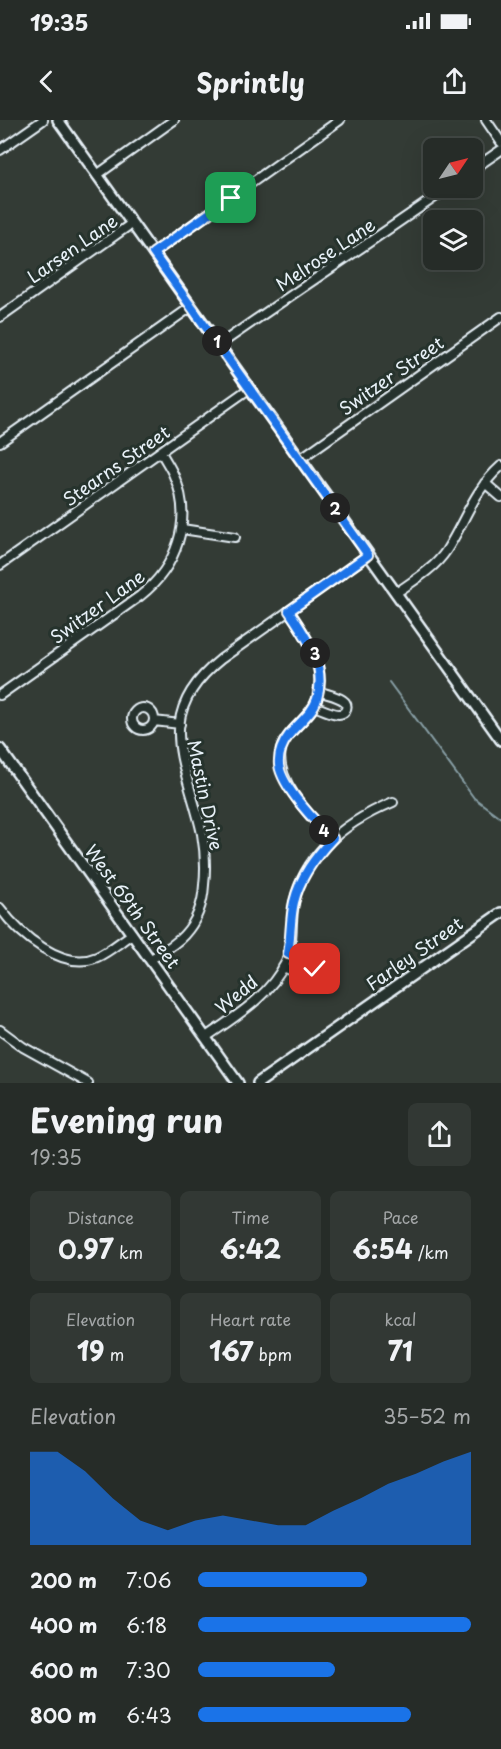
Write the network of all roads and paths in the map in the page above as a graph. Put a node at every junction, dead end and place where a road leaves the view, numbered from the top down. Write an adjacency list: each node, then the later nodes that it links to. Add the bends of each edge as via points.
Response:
1 (43, 120): 7 (street)
2 (58, 120): 10 (street)
3 (174, 120): 10 (street)
4 (340, 120): 13 (street)
5 (486, 120): 6 (street)
6 (501, 142)
7 (0, 150)
8 (501, 150): 9 (street)
9 (483, 162)
10 (97, 175): 12 (street)
11 (434, 198): 17 (street, Melrose Lane)
12 (131, 224): 13 (street); 15 (street, Larsen Lane)
13 (153, 253): 14 (street)
14 (191, 307): 17 (street); 19 (street)
15 (0, 317)
16 (501, 317): 21 (street, Switzer Street)
17 (219, 345): 18 (street)
18 (250, 388): 20 (street, Stearns Street); 21 (street)
19 (0, 442)
20 (161, 452): 25 (street, Switzer Lane, via 179,490); 28 (street, Stearns Street)
21 (300, 459): 27 (street)
22 (501, 466): 23 (street)
23 (485, 483): 24 (street); 29 (street, via 438,561)
24 (501, 497)
25 (182, 529): 26 (street); 32 (street, Switzer Lane, via 172,558 148,590)
26 (235, 537)
27 (368, 555): 29 (street); 30 (street, Mastin Drive)
28 (0, 566)
29 (396, 592): 36 (street)
30 (289, 611): 31 (street, via 315,654); 35 (street, Mastin Drive, via 200,678 189,693)
31 (318, 692): 33 (street); 33 (street, via 343,700 346,709 339,714)
32 (0, 695)
33 (314, 706): 39 (street, via 284,743 279,765 292,792)
34 (154, 721): 35 (street, Mastin Drive)
35 (180, 724): 44 (street, Mastin Drive, via 182,765 202,836 204,892 201,906 184,935)
36 (501, 740)
37 (1, 754): 42 (street, West 69th Street)
38 (393, 802): 39 (street, Wedd, via 364,815)
39 (333, 838): 43 (street, Wedd, via 308,868 300,885)
40 (0, 908): 42 (street, via 32,939 69,960 98,957)
41 (501, 913): 50 (street, Farley Street)
42 (132, 934): 44 (street, West 69th Street)
43 (288, 954): 45 (street, Wedd); 45 (street, via 312,962 314,972 306,976)
44 (151, 959): 47 (street, West 69th Street)
45 (283, 967): 47 (street, Wedd, via 264,994)
46 (0, 1030): 48 (street)
47 (206, 1037): 49 (street, West 69th Street)
48 (88, 1083)
49 (238, 1083)
50 (258, 1083)

